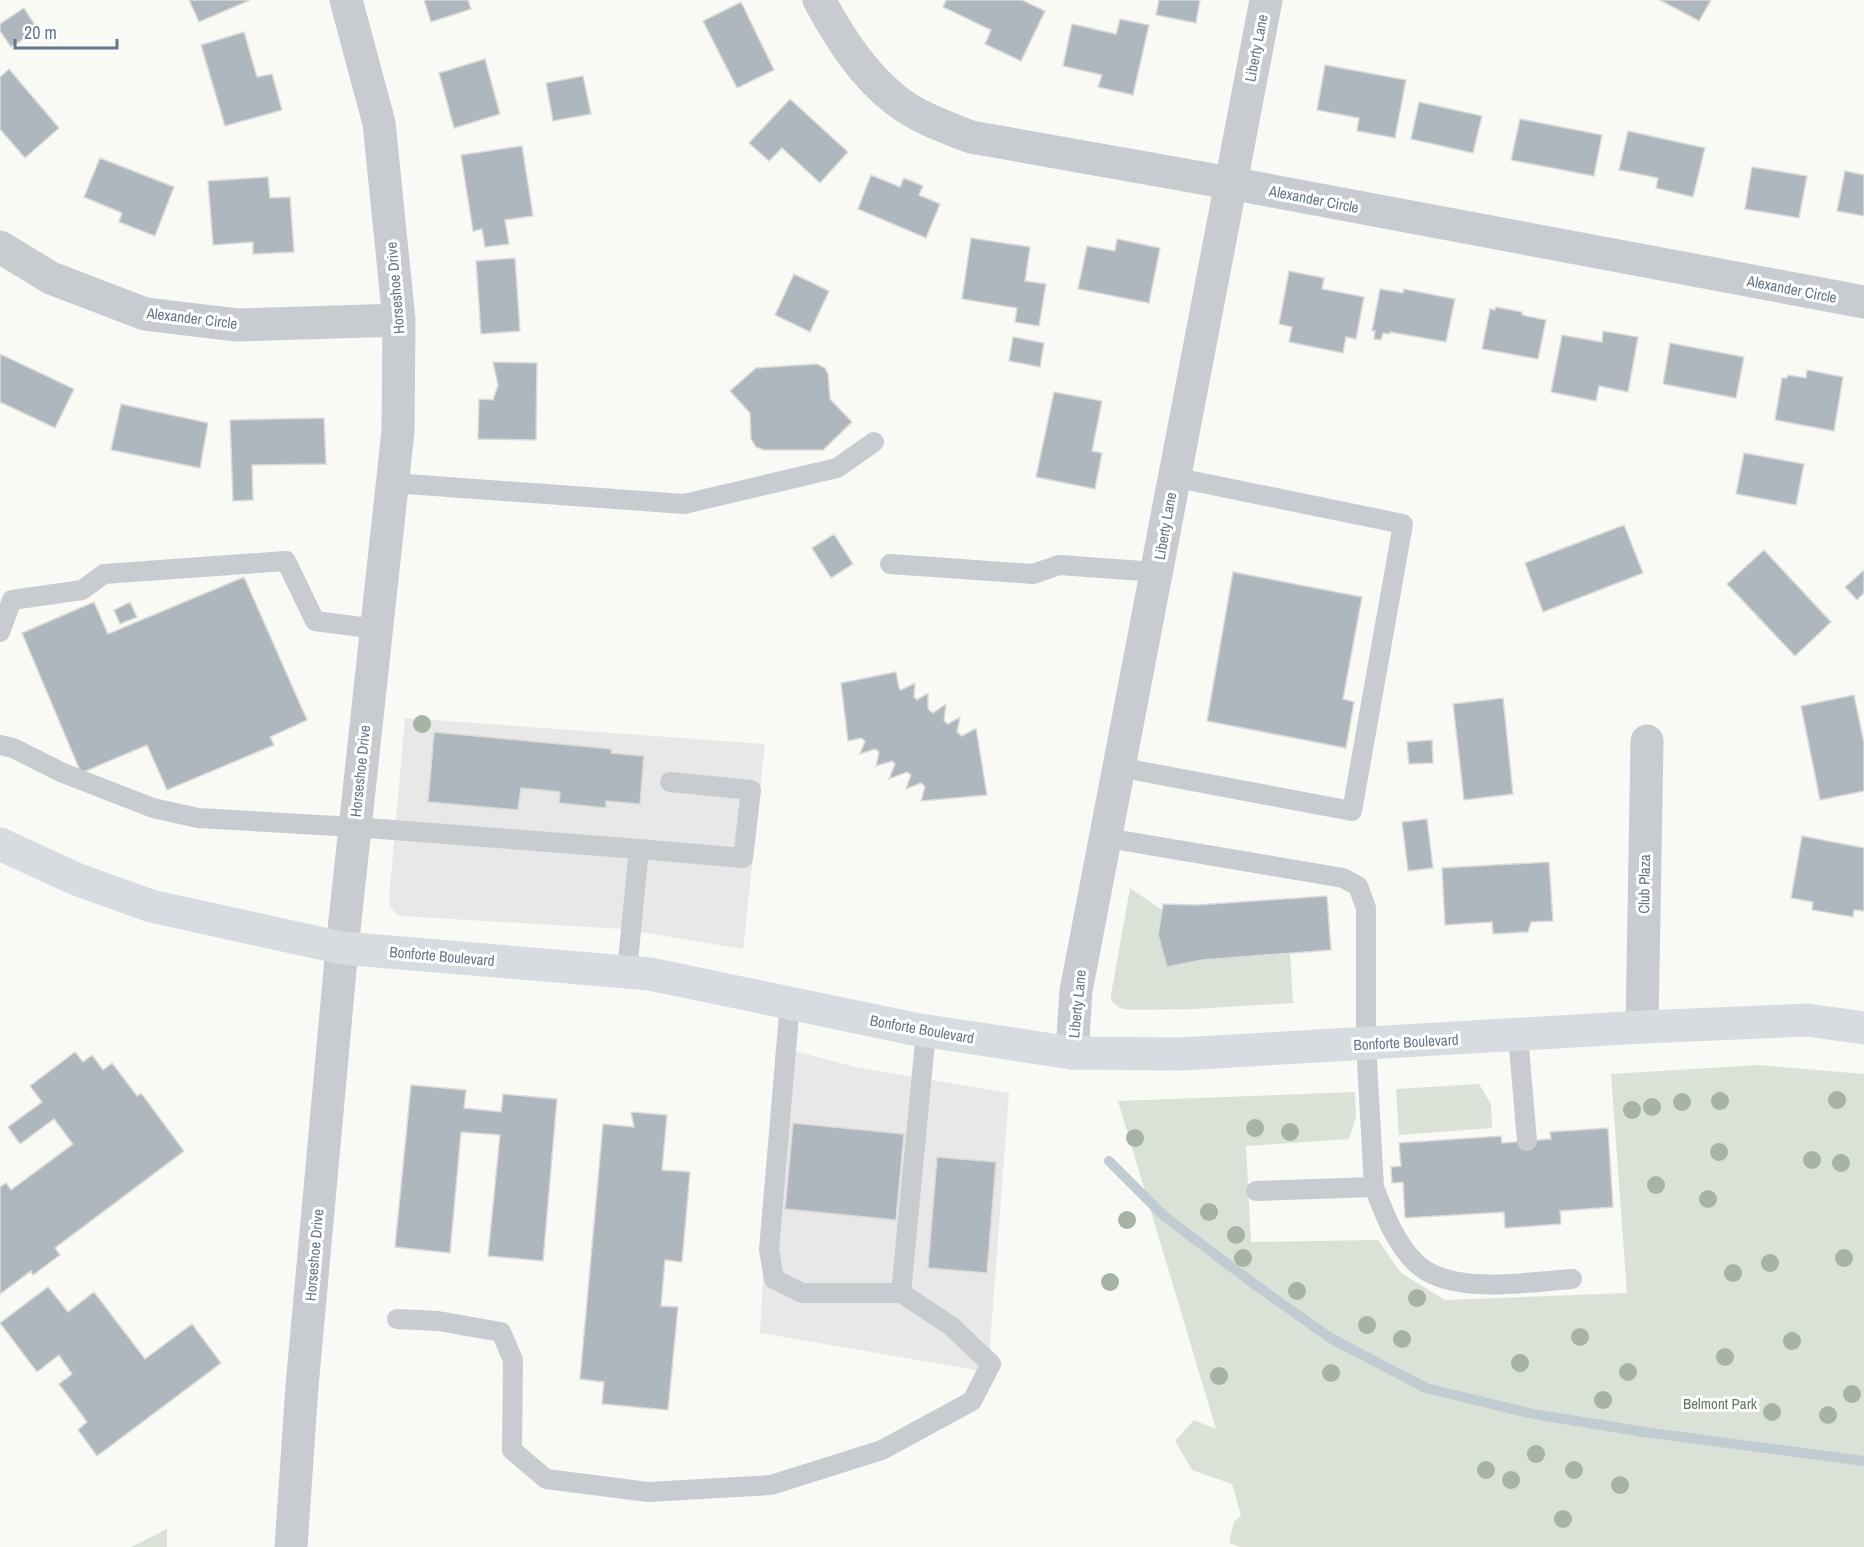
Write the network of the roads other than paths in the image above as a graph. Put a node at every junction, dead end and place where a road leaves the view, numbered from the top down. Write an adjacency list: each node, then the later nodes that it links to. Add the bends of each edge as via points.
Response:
1 (346, 0): 7 (street, Horseshoe Drive, via 379,123)
2 (819, 0): 4 (street, Alexander Circle, via 864,70 898,102 936,122 971,137)
3 (1266, 0): 4 (street, Liberty Lane)
4 (1230, 183): 6 (street, Alexander Circle); 9 (street, Liberty Lane)
5 (0, 247): 7 (street, Alexander Circle, via 51,278 145,314 237,325)
6 (1864, 302)
7 (399, 320): 10 (street, Horseshoe Drive, via 398,431)
8 (874, 442): 10 (lane, via 837,468 684,504)
9 (1173, 477): 12 (street, Liberty Lane); 17 (lane, via 1403,524 1352,811)
10 (393, 483): 13 (street, Horseshoe Drive)
11 (890, 564): 12 (lane, via 1033,574 1059,565)
12 (1157, 572): 17 (street, Liberty Lane)
13 (376, 630): 14 (lane, via 315,621 286,561 104,574 82,590 12,600); 19 (street, Horseshoe Drive)
14 (0, 632)
15 (1647, 741): 26 (street, Club Plaza)
16 (0, 745): 19 (lane, via 153,808 198,819)
17 (1118, 767): 20 (street, Liberty Lane)
18 (670, 782): 22 (lane, via 750,790 743,858)
19 (354, 827): 22 (lane); 23 (street, Horseshoe Drive)
20 (1107, 838): 30 (lane, via 1343,878 1358,886 1366,908); 31 (street, Liberty Lane, via 1076,991)
21 (0, 844): 23 (main road, Bonforte Boulevard, via 76,879 151,906)
22 (639, 849): 24 (lane)
23 (342, 948): 24 (main road, Bonforte Boulevard); 38 (street, Horseshoe Drive)
24 (627, 971): 25 (main road, Bonforte Boulevard)
25 (790, 1003): 28 (main road, Bonforte Boulevard); 36 (lane, via 769,1250 774,1279 802,1293)
26 (1642, 1027): 27 (main road, Bonforte Boulevard, via 1808,1020); 29 (main road, Bonforte Boulevard)
27 (1864, 1028)
28 (927, 1032): 31 (main road, Bonforte Boulevard); 36 (lane)
29 (1518, 1035): 30 (main road, Bonforte Boulevard); 32 (lane)
30 (1366, 1044): 31 (main road, Bonforte Boulevard, via 1181,1054); 33 (lane)
31 (1072, 1053)
32 (1527, 1141)
33 (1374, 1186): 34 (lane); 35 (lane, via 1388,1222 1416,1263 1440,1278 1468,1284)
34 (1256, 1191)
35 (1572, 1280)
36 (901, 1293): 37 (lane, via 951,1326 991,1364 972,1401 882,1450 771,1485 648,1492 546,1479 512,1450 513,1360 501,1332 438,1321)
37 (397, 1319)
38 (291, 1547)

